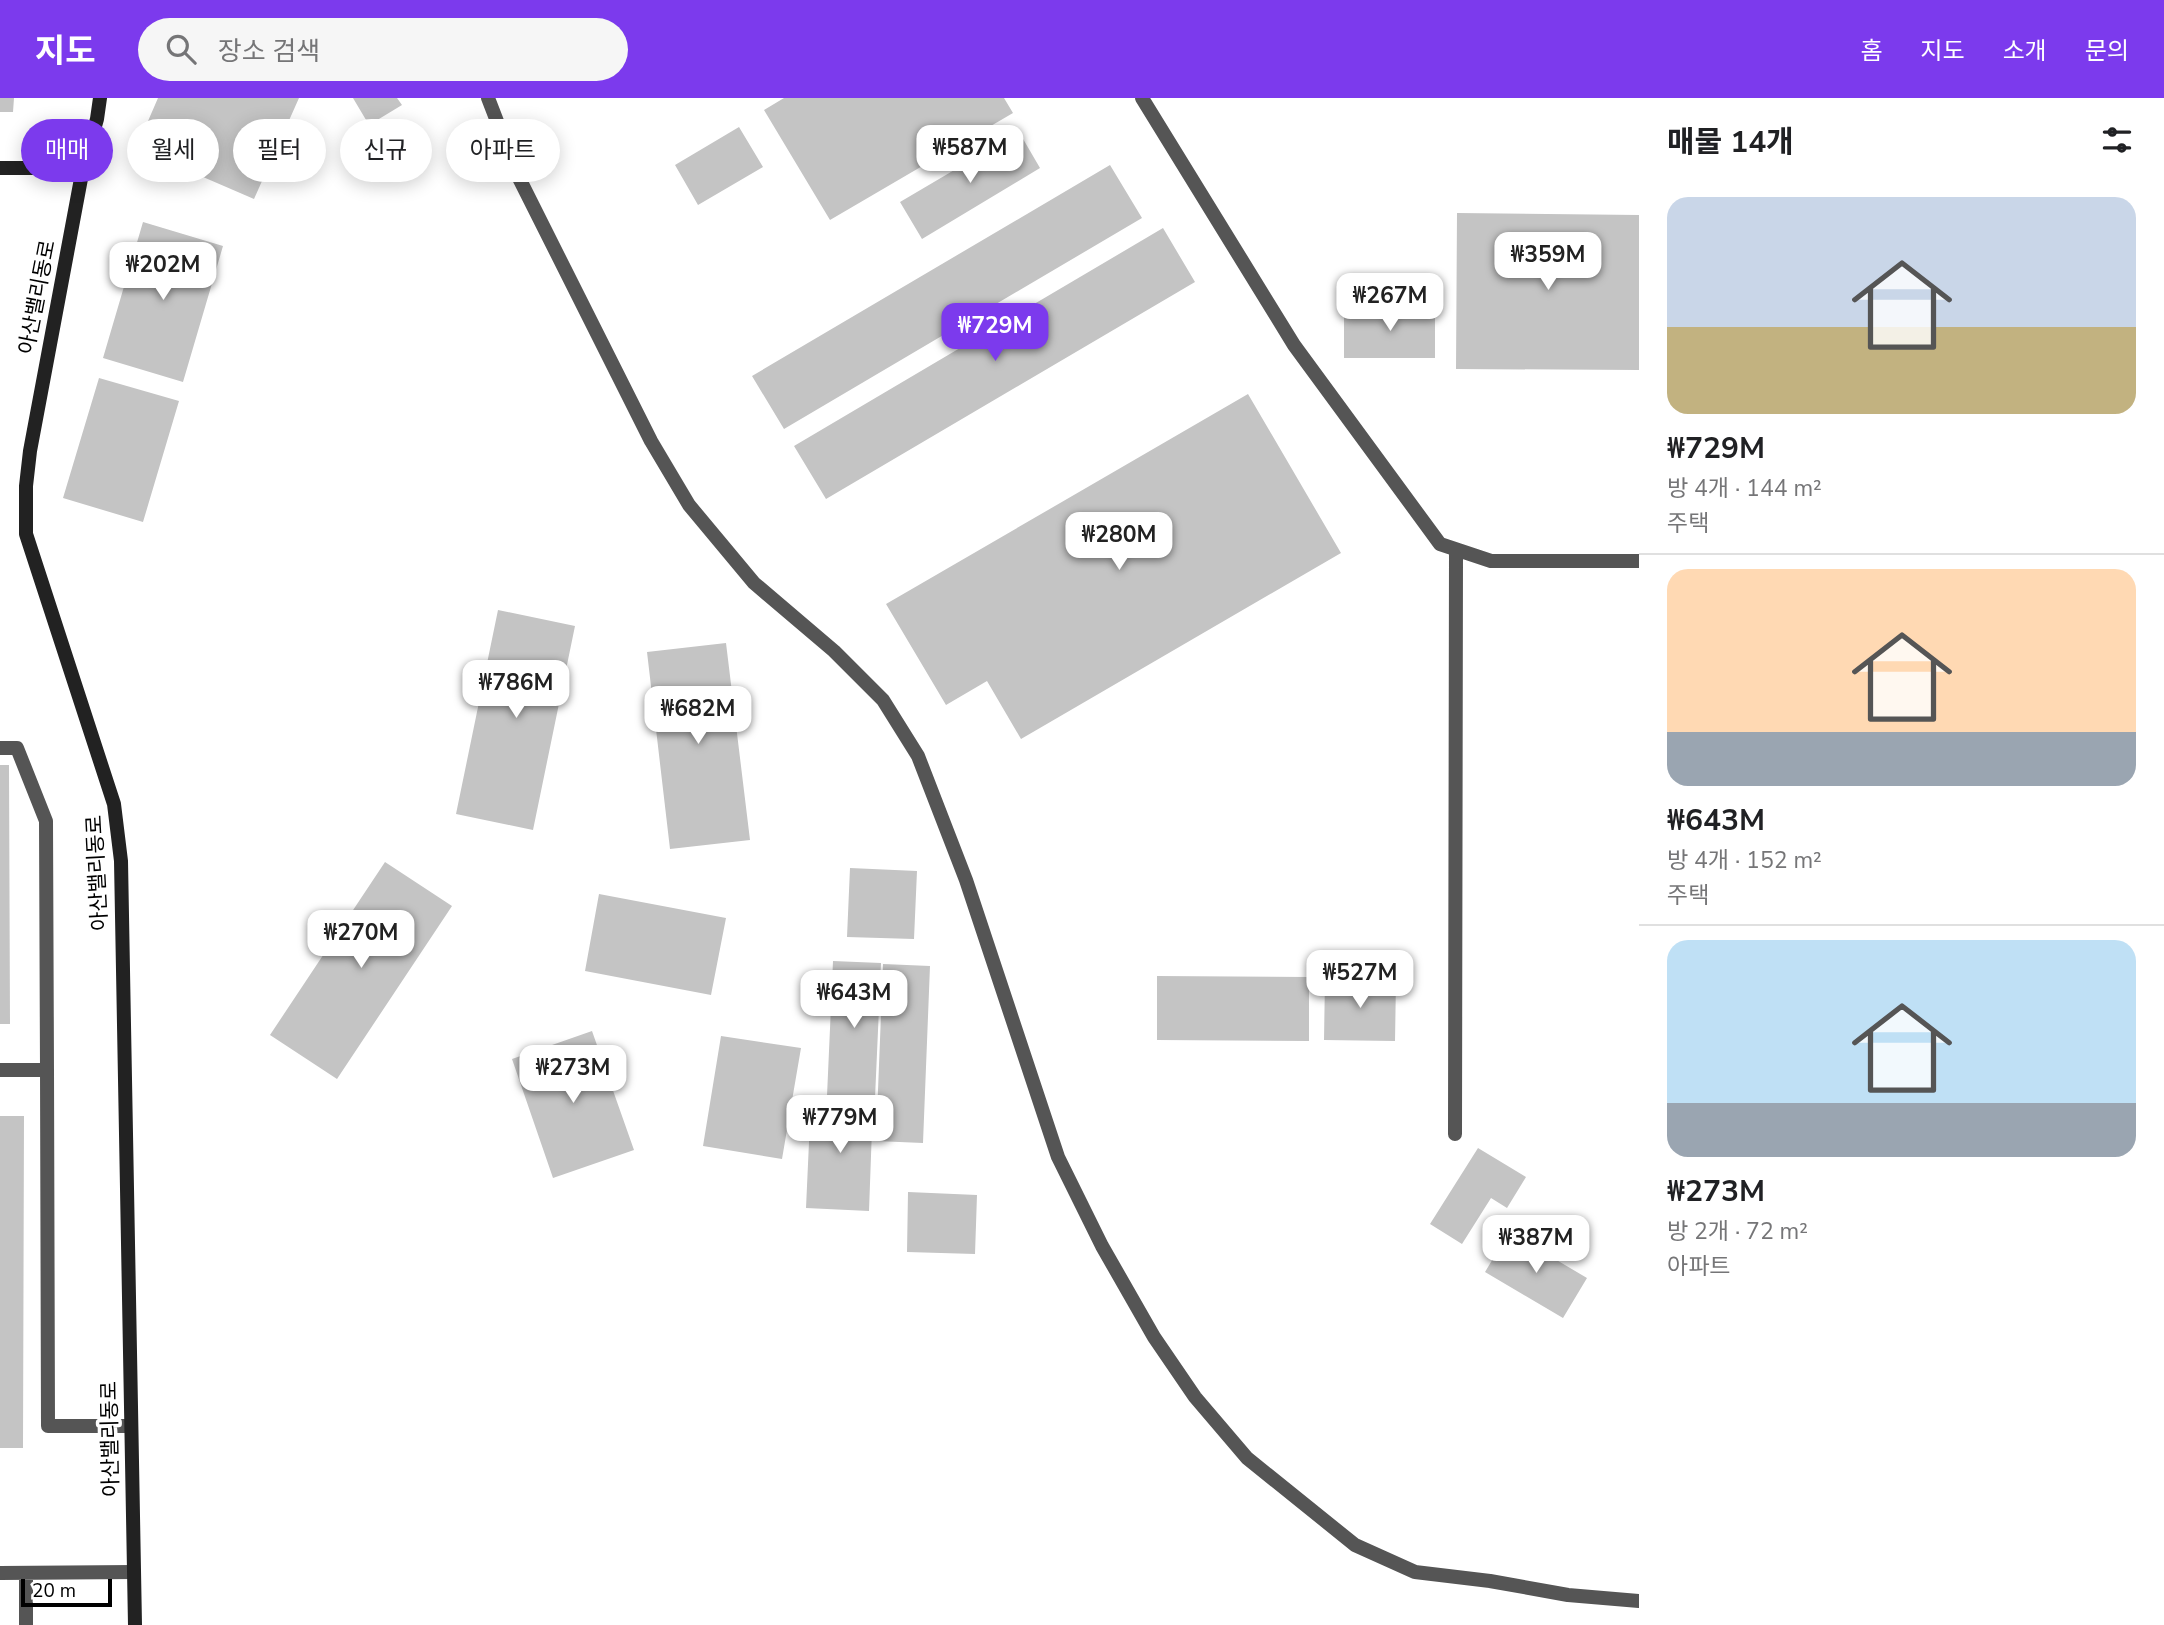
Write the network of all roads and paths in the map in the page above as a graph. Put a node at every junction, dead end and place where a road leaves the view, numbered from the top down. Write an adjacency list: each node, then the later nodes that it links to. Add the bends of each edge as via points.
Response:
1 (100, 98): 4 (street, 아산밸리동로)
2 (488, 98): 18 (street, via 519,178 651,441 689,505 754,583 883,700 918,756 965,880 1058,1157 1102,1246 1195,1397 1247,1458 1367,1550 1415,1572)
3 (1142, 98): 8 (street, via 1294,345 1440,544)
4 (96, 119)
5 (0, 168): 6 (street)
6 (21, 168)
7 (80, 182): 14 (street, 아산밸리동로, via 30,451 26,534 118,828)
8 (1457, 550): 9 (street, via 1491,561); 13 (street)
9 (1639, 561)
10 (0, 748): 12 (street, via 18,748 46,821)
11 (0, 1070): 12 (street)
12 (47, 1070): 14 (street, via 48,1426)
13 (1455, 1134)
14 (131, 1426): 15 (street, 아산밸리동로)
15 (134, 1572): 17 (street); 20 (street, 아산밸리동로)
16 (0, 1573): 17 (street)
17 (26, 1573): 19 (street)
18 (1639, 1601)
19 (26, 1625)
20 (135, 1625)

